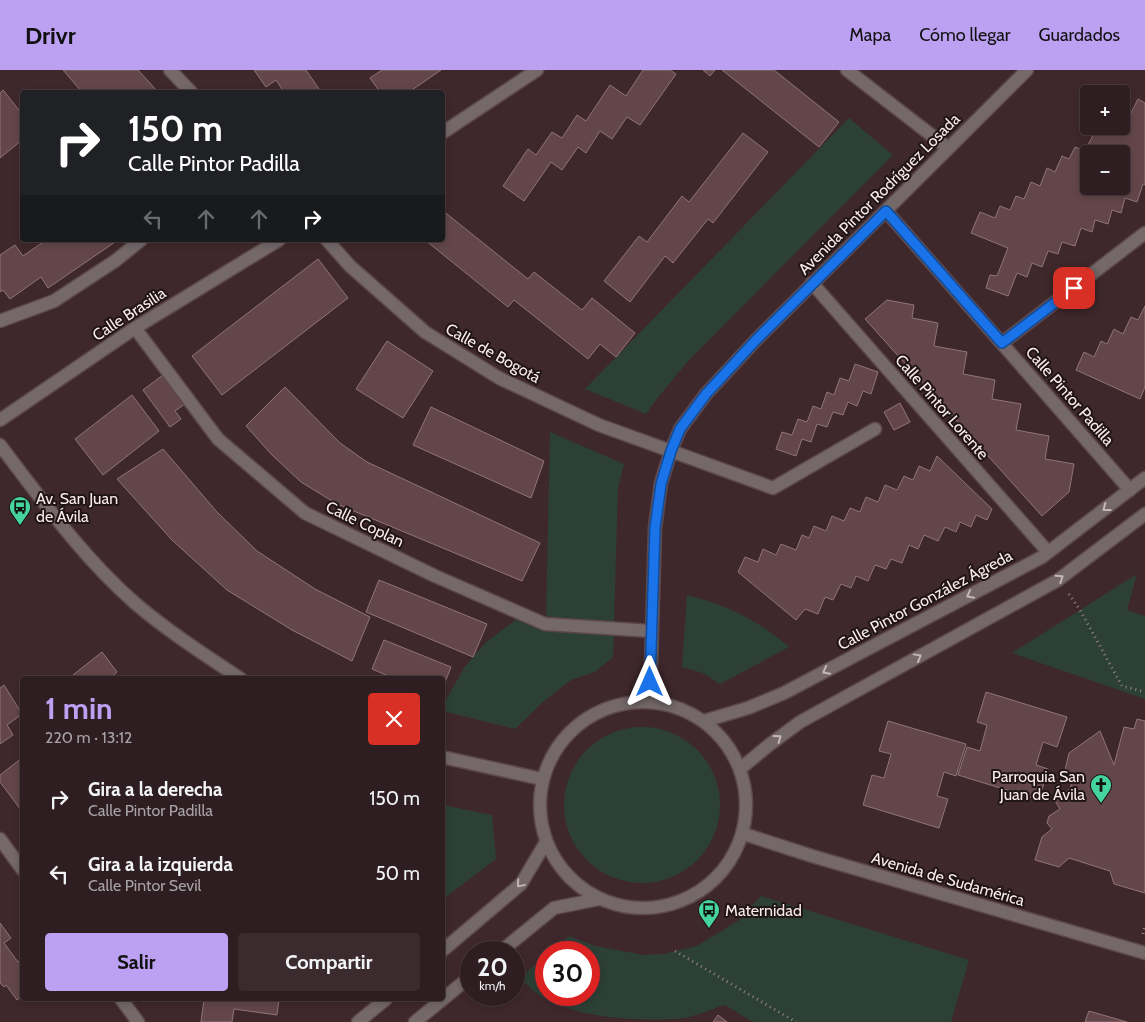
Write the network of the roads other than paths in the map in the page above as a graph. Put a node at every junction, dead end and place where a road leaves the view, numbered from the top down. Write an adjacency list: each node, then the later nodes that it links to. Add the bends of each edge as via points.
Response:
1 (170, 70): 5 (street)
2 (537, 70): 6 (street)
3 (847, 70): 7 (street)
4 (1027, 70): 7 (street, Avenida Pintor Rodríguez Losada)
5 (189, 90)
6 (445, 131)
7 (948, 148): 8 (street, Avenida Pintor Rodríguez Losada)
8 (886, 211): 13 (street, Avenida Pintor Rodríguez Losada); 16 (street, Calle Pintor Padilla)
9 (1145, 232): 16 (street)
10 (139, 242): 14 (street, via 115,262 54,301)
11 (276, 242): 15 (street, Calle Brasilia)
12 (329, 242): 20 (street, Calle de Bogotá, via 350,266 425,332 500,378 599,425)
13 (812, 283): 20 (street, Avenida Pintor Rodríguez Losada, via 706,394 680,429); 24 (street, Calle Pintor Lorente)
14 (0, 321)
15 (135, 328): 17 (street, Calle Brasilia); 25 (street, Calle Coplan, via 218,439 305,513 435,576 545,624)
16 (1002, 343): 22 (street, Calle Pintor Padilla)
17 (0, 420)
18 (875, 429): 20 (street, Calle de Bogotá, via 773,488)
19 (0, 445): 26 (street, via 56,519 136,604)
20 (671, 451): 25 (street, Avenida Pintor Rodríguez Losada, via 661,484 655,528)
21 (1145, 478): 22 (street, Calle Pintor González Ágreda)
22 (1130, 490): 24 (street, Calle Pintor González Ágreda, one-way to 24)
23 (1145, 514): 30 (street, one-way to 23, via 800,722 1058,580)
24 (1048, 552): 28 (street, Calle Pintor González Ágreda, one-way to 28, via 784,693)
25 (651, 631): 27 (street, Avenida Pintor Rodríguez Losada)
26 (236, 676)
27 (650, 701): 28 (street, via 679,708); 31 (street, via 617,705 585,719 560,743)
28 (704, 721): 30 (street, via 726,742)
29 (445, 758): 31 (street)
30 (740, 769): 32 (street, via 746,798)
31 (542, 779): 34 (street, via 540,801)
32 (744, 834): 36 (street, via 729,861 704,888 671,904 642,908); 39 (street, Avenida de Sudamérica)
33 (0, 839): 35 (street)
34 (546, 842): 36 (street, via 555,862 571,881); 38 (street, one-way to 38, via 521,884)
35 (20, 866)
36 (599, 899): 37 (street, via 554,908)
37 (514, 941)
38 (445, 948)
39 (1145, 953)
40 (460, 985): 41 (street)
41 (445, 997)
42 (122, 1001): 45 (street)
43 (384, 1001): 46 (street)
44 (441, 1001): 47 (street)
45 (138, 1022)
46 (358, 1022)
47 (415, 1022)

